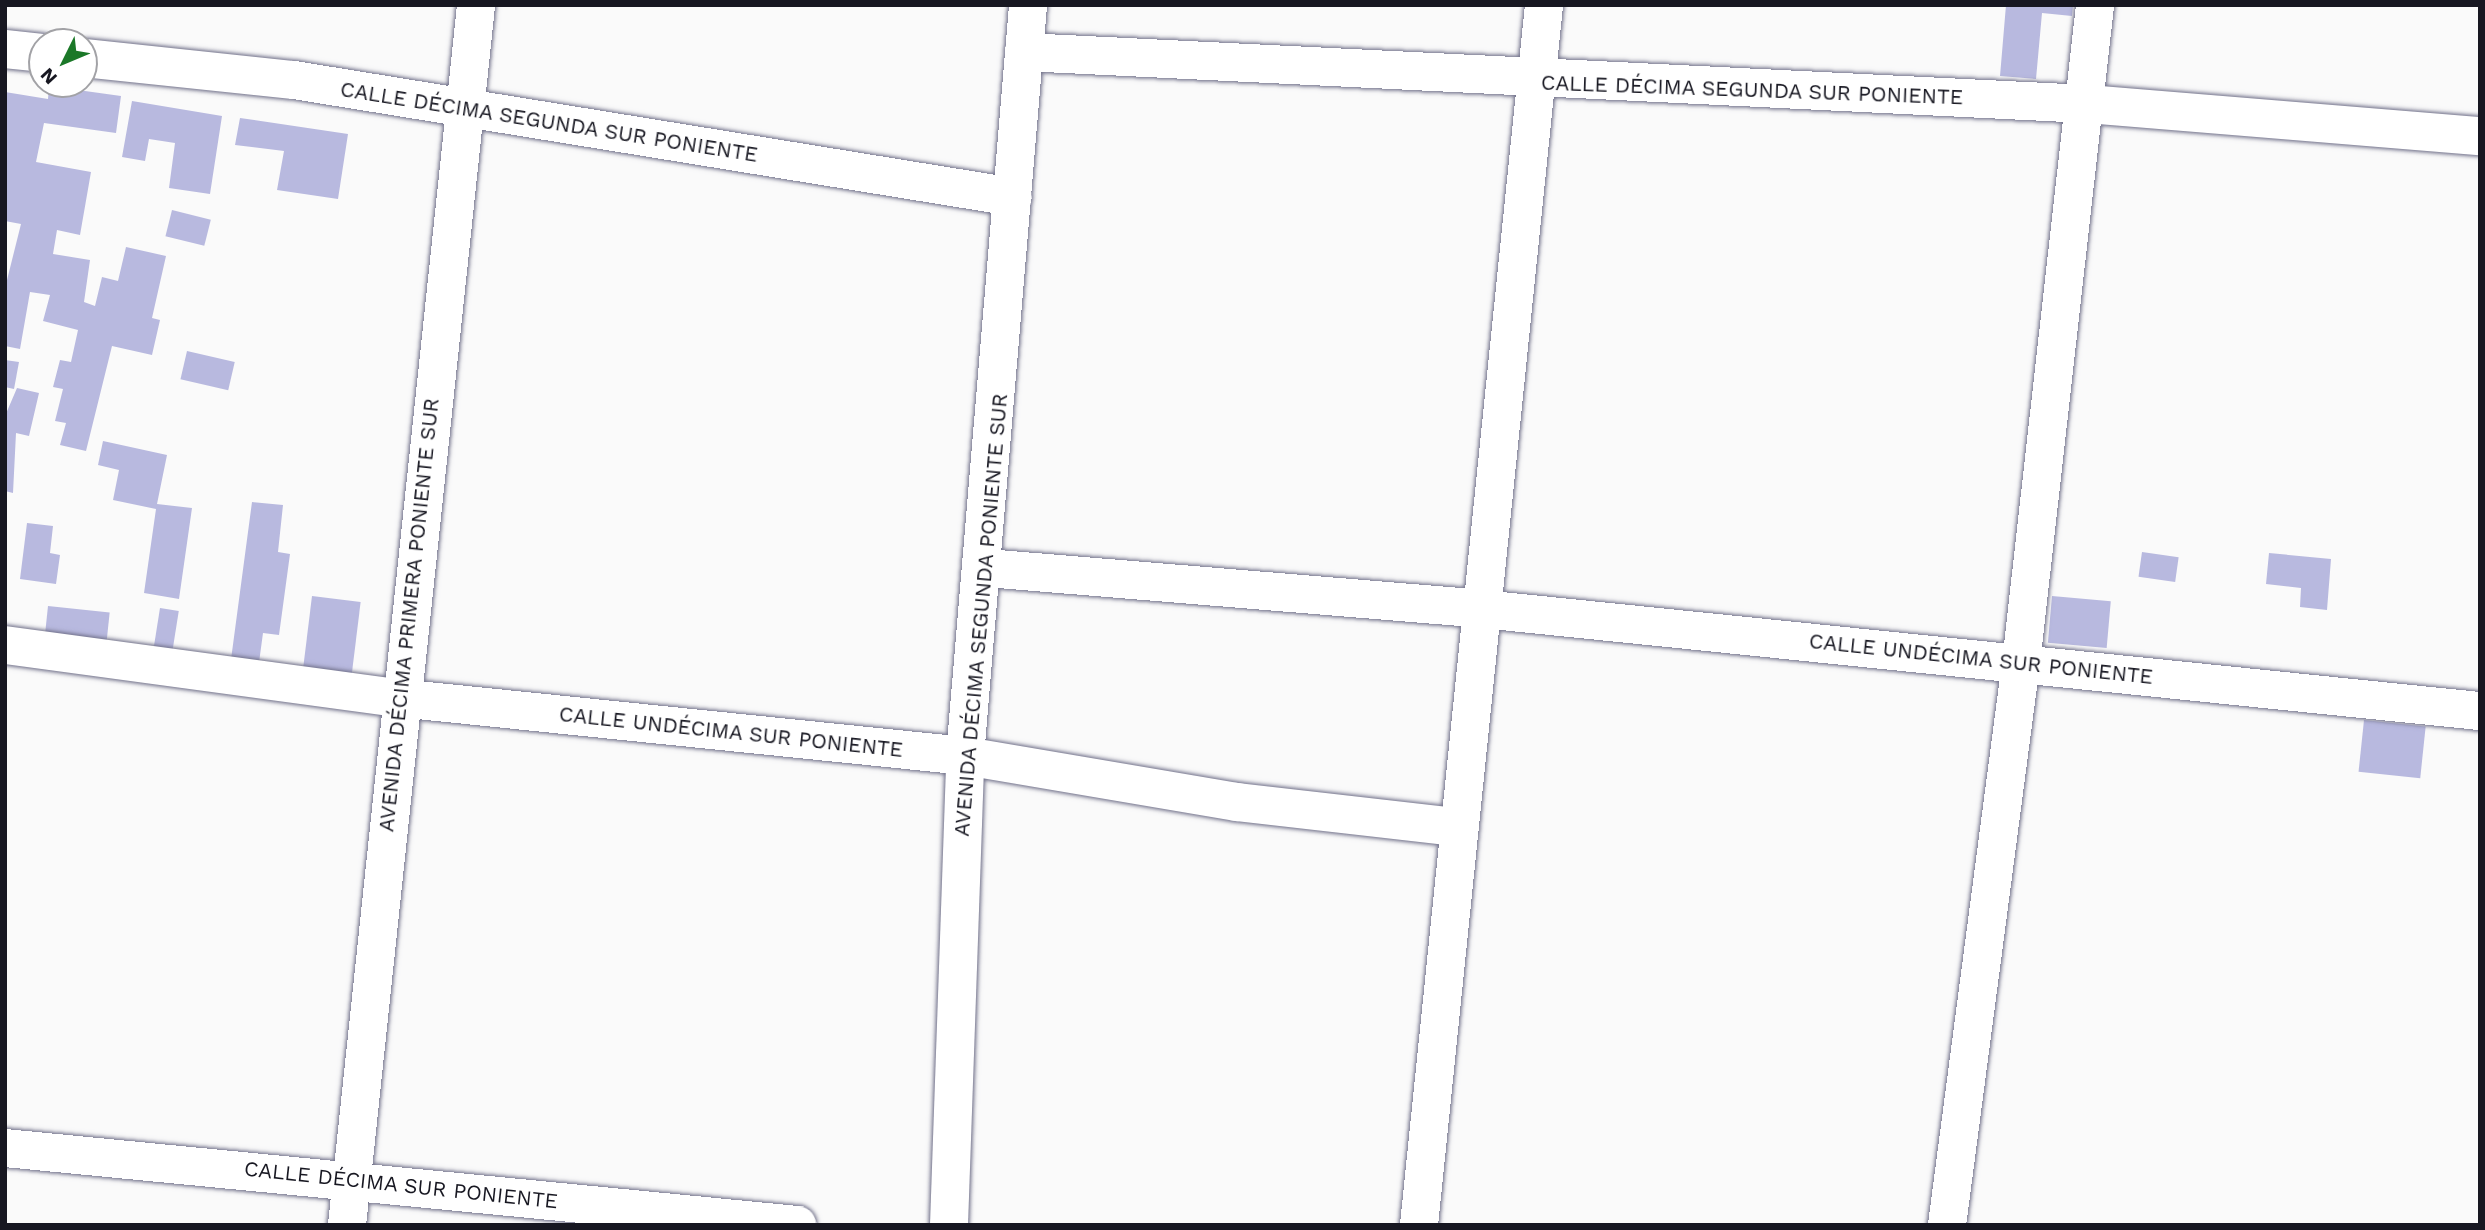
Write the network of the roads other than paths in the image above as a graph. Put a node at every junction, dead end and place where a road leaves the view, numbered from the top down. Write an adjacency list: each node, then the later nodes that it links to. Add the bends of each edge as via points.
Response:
1 (477, 5): 11 (street, AVENIDA DÉCIMA PRIMERA PONIENTE SUR)
2 (1028, 5): 7 (street, AVENIDA DÉCIMA SEGUNDA PONIENTE SUR)
3 (1544, 5): 9 (street)
4 (2095, 5): 10 (street)
5 (5, 49): 6 (street)
6 (28, 51)
7 (1024, 52): 9 (street, CALLE DÉCIMA SEGUNDA SUR PONIENTE); 13 (street, AVENIDA DÉCIMA SEGUNDA PONIENTE SUR)
8 (98, 59): 11 (street, CALLE DÉCIMA SEGUNDA SUR PONIENTE, via 294,80)
9 (1539, 81): 10 (street, CALLE DÉCIMA SEGUNDA SUR PONIENTE); 15 (street)
10 (2088, 104): 12 (street, CALLE DÉCIMA SEGUNDA SUR PONIENTE); 17 (street)
11 (465, 110): 13 (street, CALLE DÉCIMA SEGUNDA SUR PONIENTE); 18 (street, AVENIDA DÉCIMA PRIMERA PONIENTE SUR)
12 (2480, 136)
13 (1013, 197): 14 (street, AVENIDA DÉCIMA SEGUNDA PONIENTE SUR)
14 (986, 568): 15 (street, CALLE UNDÉCIMA SUR PONIENTE); 20 (street, AVENIDA DÉCIMA SEGUNDA PONIENTE SUR)
15 (1482, 609): 17 (street, CALLE UNDÉCIMA SUR PONIENTE); 21 (street)
16 (5, 645): 18 (street, CALLE UNDÉCIMA SUR PONIENTE)
17 (2021, 663): 19 (street, CALLE UNDÉCIMA SUR PONIENTE); 28 (street)
18 (398, 698): 20 (street, CALLE UNDÉCIMA SUR PONIENTE); 23 (street, AVENIDA DÉCIMA PRIMERA PONIENTE SUR)
19 (2480, 711)
20 (965, 756): 21 (street, CALLE UNDÉCIMA SUR PONIENTE, via 1237,802); 26 (street, AVENIDA DÉCIMA SEGUNDA PONIENTE SUR)
21 (1456, 827): 27 (street)
22 (5, 1148): 23 (street, CALLE DÉCIMA SUR PONIENTE)
23 (353, 1179): 24 (street, AVENIDA DÉCIMA PRIMERA PONIENTE SUR); 25 (street, CALLE DÉCIMA SUR PONIENTE)
24 (347, 1225)
25 (797, 1225)
26 (949, 1225)
27 (1419, 1225)
28 (1947, 1225)

